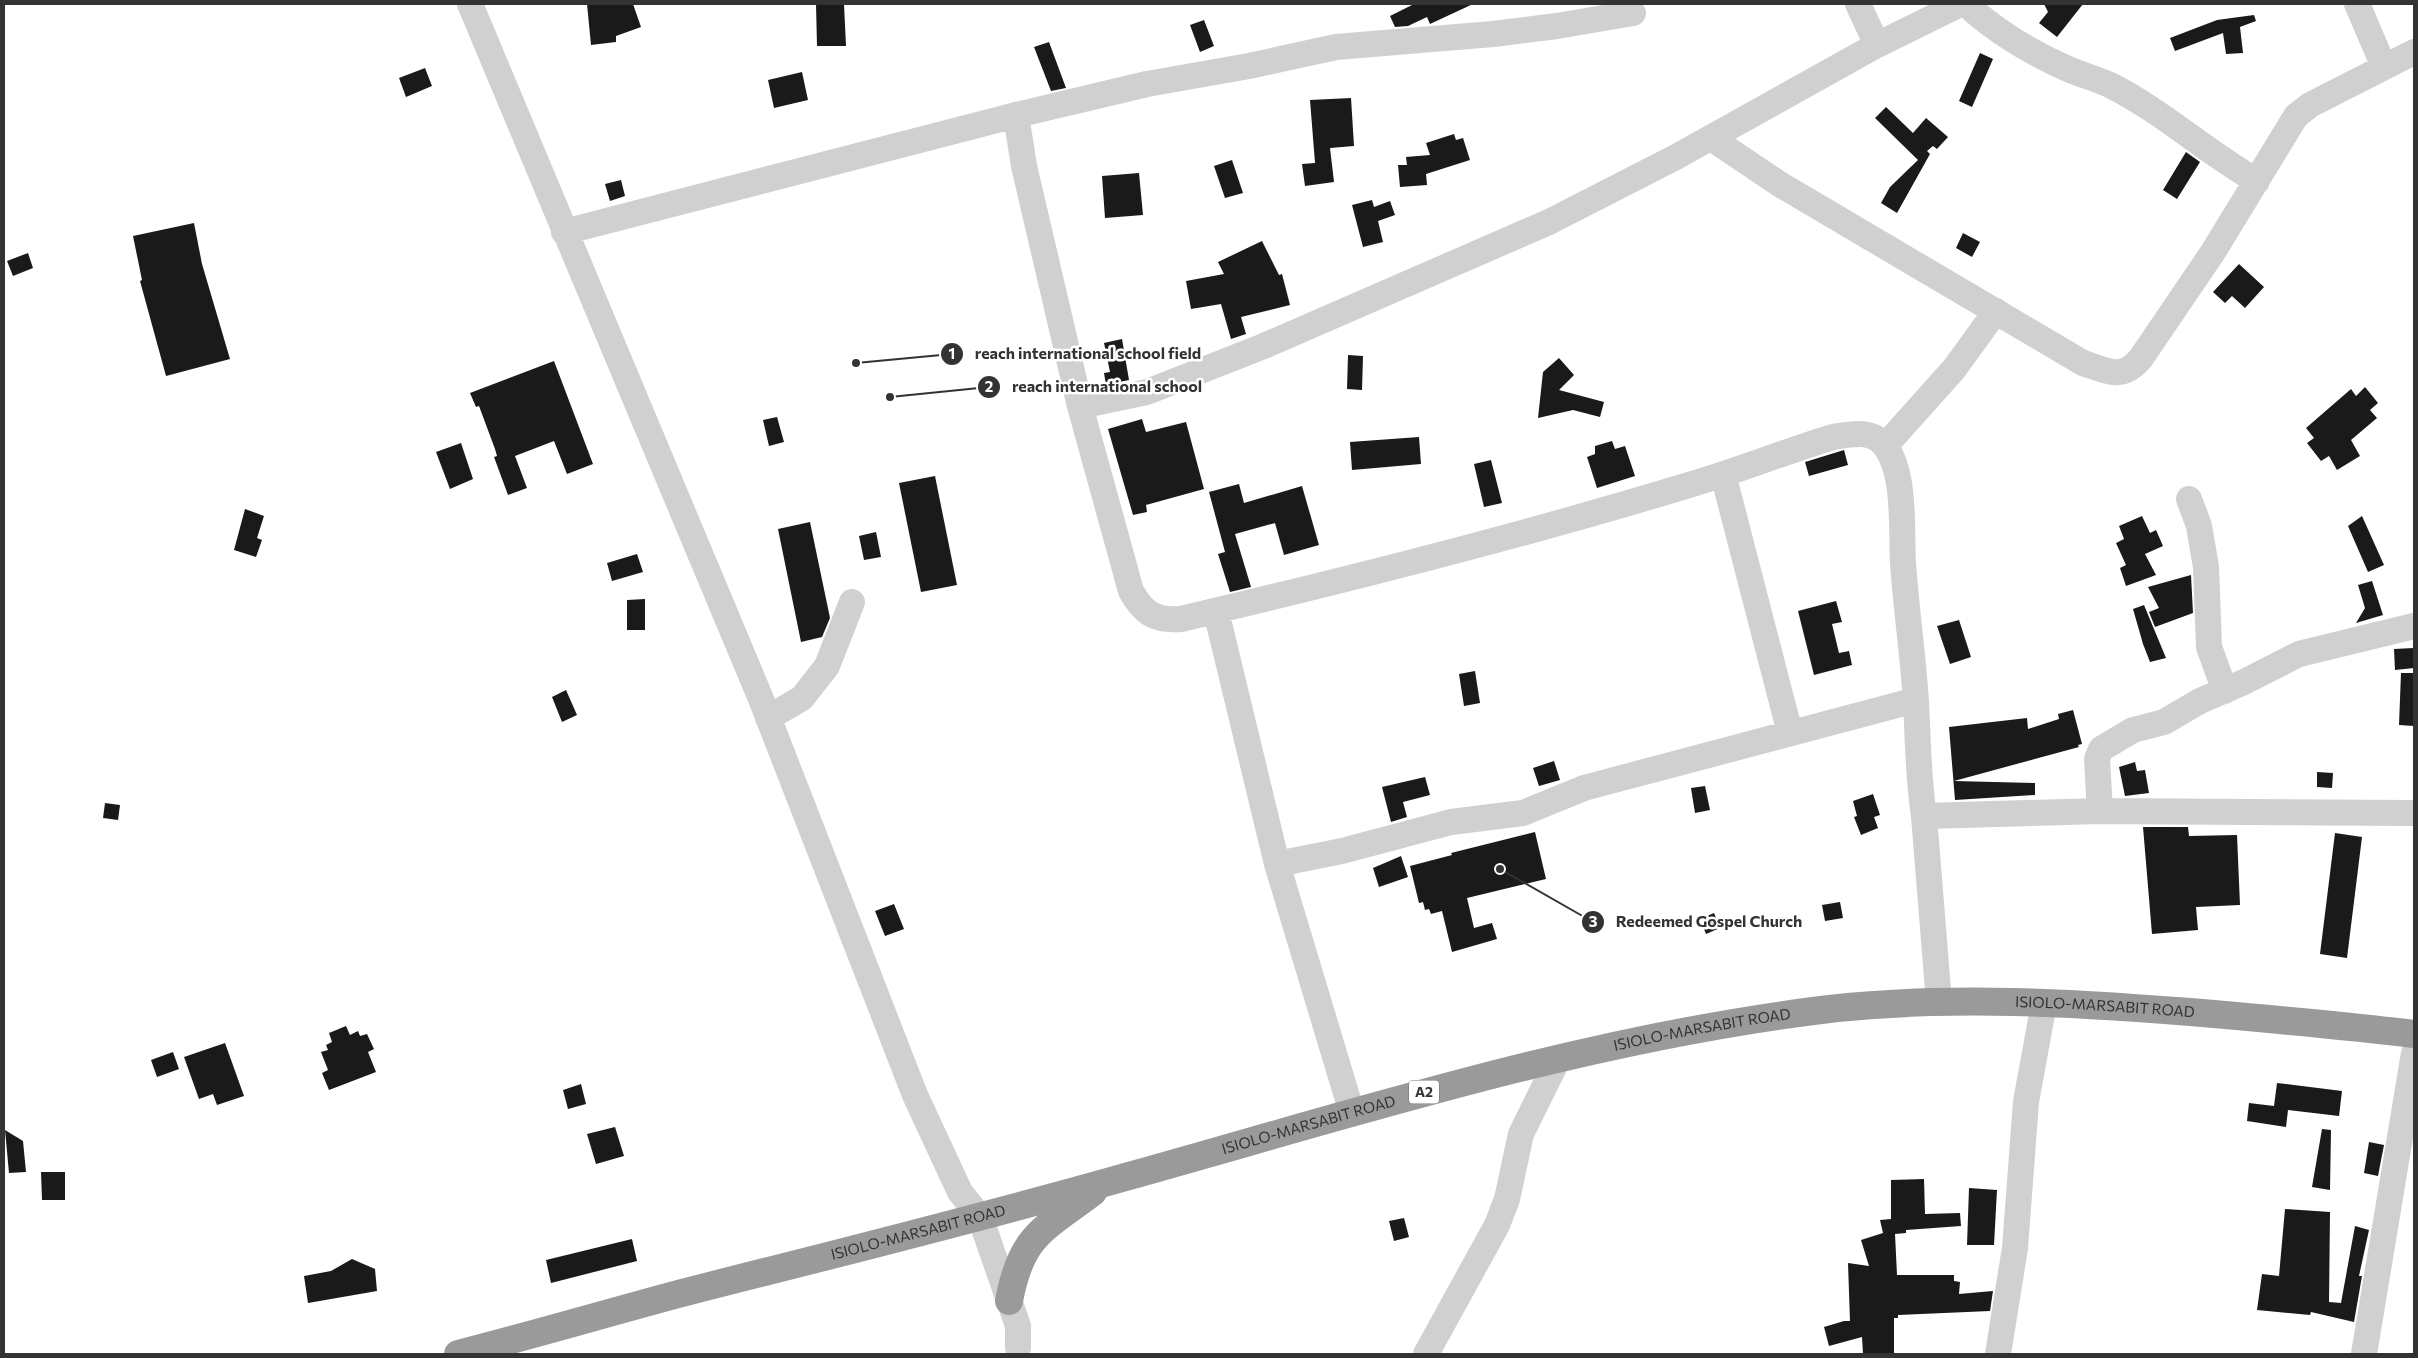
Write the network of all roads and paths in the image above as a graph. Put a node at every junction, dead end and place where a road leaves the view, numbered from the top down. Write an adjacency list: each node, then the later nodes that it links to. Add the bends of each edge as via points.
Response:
1 (470, 4): 13 (street)
2 (1858, 4): 7 (street)
3 (1960, 4): 7 (street)
4 (1966, 4): 12 (street, via 2011,38 2067,69 2110,85 2160,115 2222,161)
5 (2357, 4): 9 (street)
6 (1634, 13): 10 (street, via 1502,32 1336,47 1147,84)
7 (1877, 44): 11 (street)
8 (2414, 52): 9 (street)
9 (2384, 66): 12 (street, via 2303,109)
10 (1016, 115): 13 (street); 15 (street, via 1024,166)
11 (1712, 138): 14 (street, via 1781,185); 15 (street, via 1549,222 1372,300 1147,392)
12 (2257, 181): 14 (street, via 2213,252 2130,370 2113,372 2083,363)
13 (564, 232): 24 (street)
14 (1996, 311): 16 (street, via 1954,369)
15 (1080, 406): 20 (street, via 1131,591 1140,606 1166,620)
16 (1885, 446): 17 (street, via 1871,435 1832,437); 23 (street, via 1896,472 1899,493)
17 (1723, 474): 20 (street, via 1574,519); 25 (street)
18 (2189, 499): 22 (street, via 2199,526 2206,567 2209,647)
19 (852, 602): 24 (street, via 826,666 802,698)
20 (1216, 611): 29 (street)
21 (2414, 626): 22 (street, via 2299,654)
22 (2225, 690): 26 (street, via 2164,722 2133,730 2102,749 2096,759)
23 (1916, 700): 25 (street); 28 (street)
24 (768, 718): 37 (street, via 915,1095)
25 (1790, 733): 29 (street, via 1584,788 1523,813 1451,822 1342,851)
26 (2100, 811): 27 (street); 28 (street)
27 (2414, 813)
28 (1924, 816): 30 (street)
29 (1277, 864): 35 (street)
30 (1939, 1003): 31 (highway, ISIOLO-MARSABIT ROAD / A2); 34 (highway, ISIOLO-MARSABIT ROAD / A2, via 1816,1011 1672,1034)
31 (2044, 1003): 32 (highway, ISIOLO-MARSABIT ROAD / A2, via 2314,1022); 42 (street, via 2026,1102 2015,1248)
32 (2414, 1034)
33 (2414, 1053): 43 (street)
34 (1558, 1059): 35 (highway, ISIOLO-MARSABIT ROAD / A2); 41 (street, via 1521,1134 1507,1199 1497,1225)
35 (1352, 1113): 36 (highway, ISIOLO-MARSABIT ROAD / A2)
36 (1107, 1182): 37 (highway, ISIOLO-MARSABIT ROAD / A2); 38 (highway, via 1034,1238 1016,1268)
37 (972, 1219): 38 (street); 39 (street, via 1004,1321); 40 (highway, ISIOLO-MARSABIT ROAD / A2)
38 (1009, 1301): 39 (street, via 1018,1326)
39 (1020, 1350)
40 (458, 1354)
41 (1426, 1354)
42 (1998, 1354)
43 (2364, 1354)

